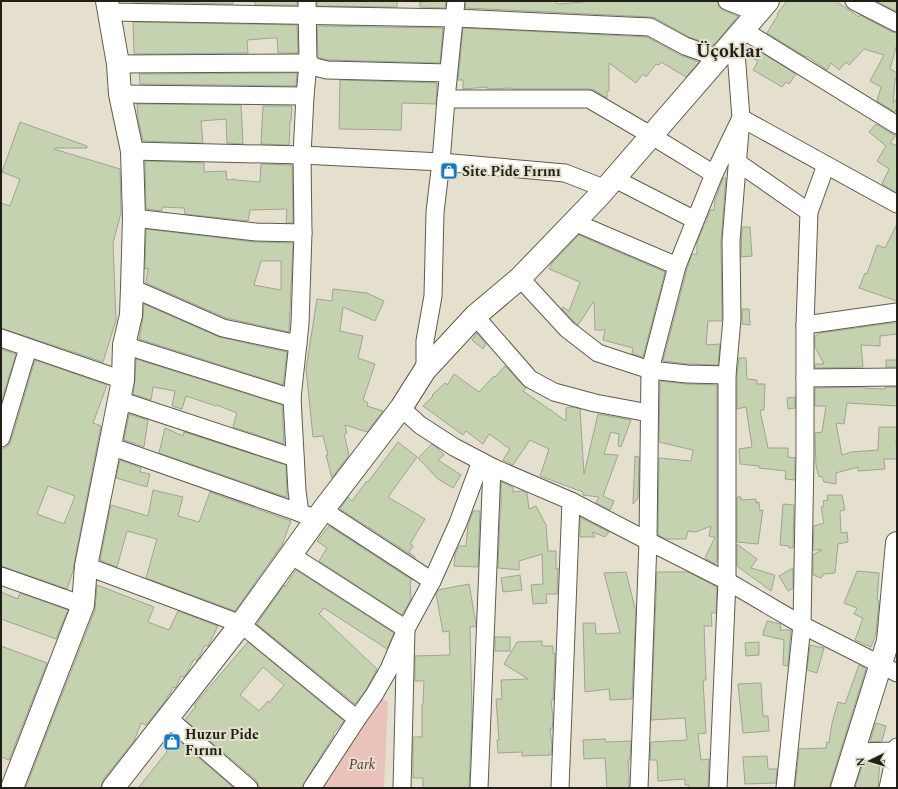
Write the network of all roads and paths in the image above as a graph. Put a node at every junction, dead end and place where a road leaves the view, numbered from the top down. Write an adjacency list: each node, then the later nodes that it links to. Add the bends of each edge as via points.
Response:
1 (456, 1): 7 (street)
2 (727, 1): 5 (street)
3 (854, 1): 8 (street)
4 (108, 6): 6 (street); 12 (street)
5 (763, 7): 9 (street)
6 (307, 8): 7 (street); 11 (street)
7 (455, 18): 10 (street, via 650,27 685,46); 13 (street)
8 (897, 23)
9 (739, 35): 10 (street); 17 (street); 18 (street)
10 (719, 58): 19 (street)
11 (308, 63): 12 (street); 13 (street, via 327,70); 15 (street)
12 (118, 64): 14 (street)
13 (448, 72): 16 (street)
14 (120, 94): 15 (street); 20 (street)
15 (305, 96): 21 (street)
16 (446, 99): 19 (street, via 589,99); 22 (street)
17 (741, 118): 23 (street); 24 (street); 25 (street)
18 (897, 125)
19 (652, 136): 25 (street); 26 (street)
20 (132, 151): 21 (street); 29 (street)
21 (302, 155): 22 (street); 32 (street)
22 (441, 162): 26 (street, via 565,173); 43 (street, via 435,212 433,296 425,341)
23 (737, 162): 28 (street); 45 (street, via 731,242 732,319)
24 (826, 165): 27 (street); 28 (street)
25 (714, 174): 30 (street)
26 (610, 184): 30 (street); 31 (street)
27 (897, 204)
28 (808, 212): 38 (street)
29 (134, 218): 32 (street, via 256,232); 35 (street)
30 (695, 220): 33 (street)
31 (574, 222): 33 (street); 34 (street)
32 (303, 233): 40 (street)
33 (677, 266): 44 (street)
34 (520, 278): 37 (street); 44 (street, via 567,329 598,353)
35 (132, 288): 40 (street, via 223,328); 41 (street)
36 (897, 312): 38 (street)
37 (475, 316): 43 (street); 51 (street, via 530,379 554,392)
38 (805, 325): 47 (street)
39 (1, 338): 42 (street)
40 (298, 344): 49 (street)
41 (124, 345): 48 (street); 49 (street)
42 (28, 348): 48 (street); 52 (street)
43 (425, 370): 50 (street)
44 (650, 370): 45 (street); 51 (street)
45 (727, 375): 64 (street)
46 (897, 377): 47 (street)
47 (805, 378): 67 (street)
48 (121, 390): 53 (street); 54 (street)
49 (292, 398): 54 (street)
50 (401, 408): 55 (street, via 420,425); 57 (street)
51 (649, 414): 58 (street)
52 (1, 438)
53 (110, 446): 57 (street); 61 (street)
54 (295, 458): 57 (street)
55 (486, 464): 56 (street); 63 (street); 82 (street)
56 (571, 501): 58 (street); 83 (street)
57 (313, 514): 60 (street); 63 (street)
58 (648, 541): 64 (street); 84 (street)
59 (897, 543): 69 (street)
60 (291, 555): 66 (street); 68 (street)
61 (86, 566): 65 (street); 66 (street)
62 (1, 576): 65 (street)
63 (432, 581): 68 (street)
64 (727, 581): 67 (street); 85 (street)
65 (84, 605): 77 (street)
66 (241, 624): 73 (street); 74 (street)
67 (802, 625): 71 (street); 86 (street)
68 (406, 629): 70 (street); 72 (street)
69 (892, 639): 71 (street)
70 (389, 669): 72 (street); 74 (street)
71 (888, 669): 76 (street)
72 (405, 694): 81 (street)
73 (168, 718): 78 (street); 79 (street)
74 (357, 719): 80 (street)
75 (897, 749): 76 (street); 88 (street)
76 (853, 752): 87 (street)
77 (12, 788)
78 (113, 788)
79 (249, 788)
80 (312, 788)
81 (402, 788)
82 (479, 788)
83 (560, 788)
84 (639, 788)
85 (718, 788)
86 (785, 788)
87 (842, 788)
88 (888, 788)

